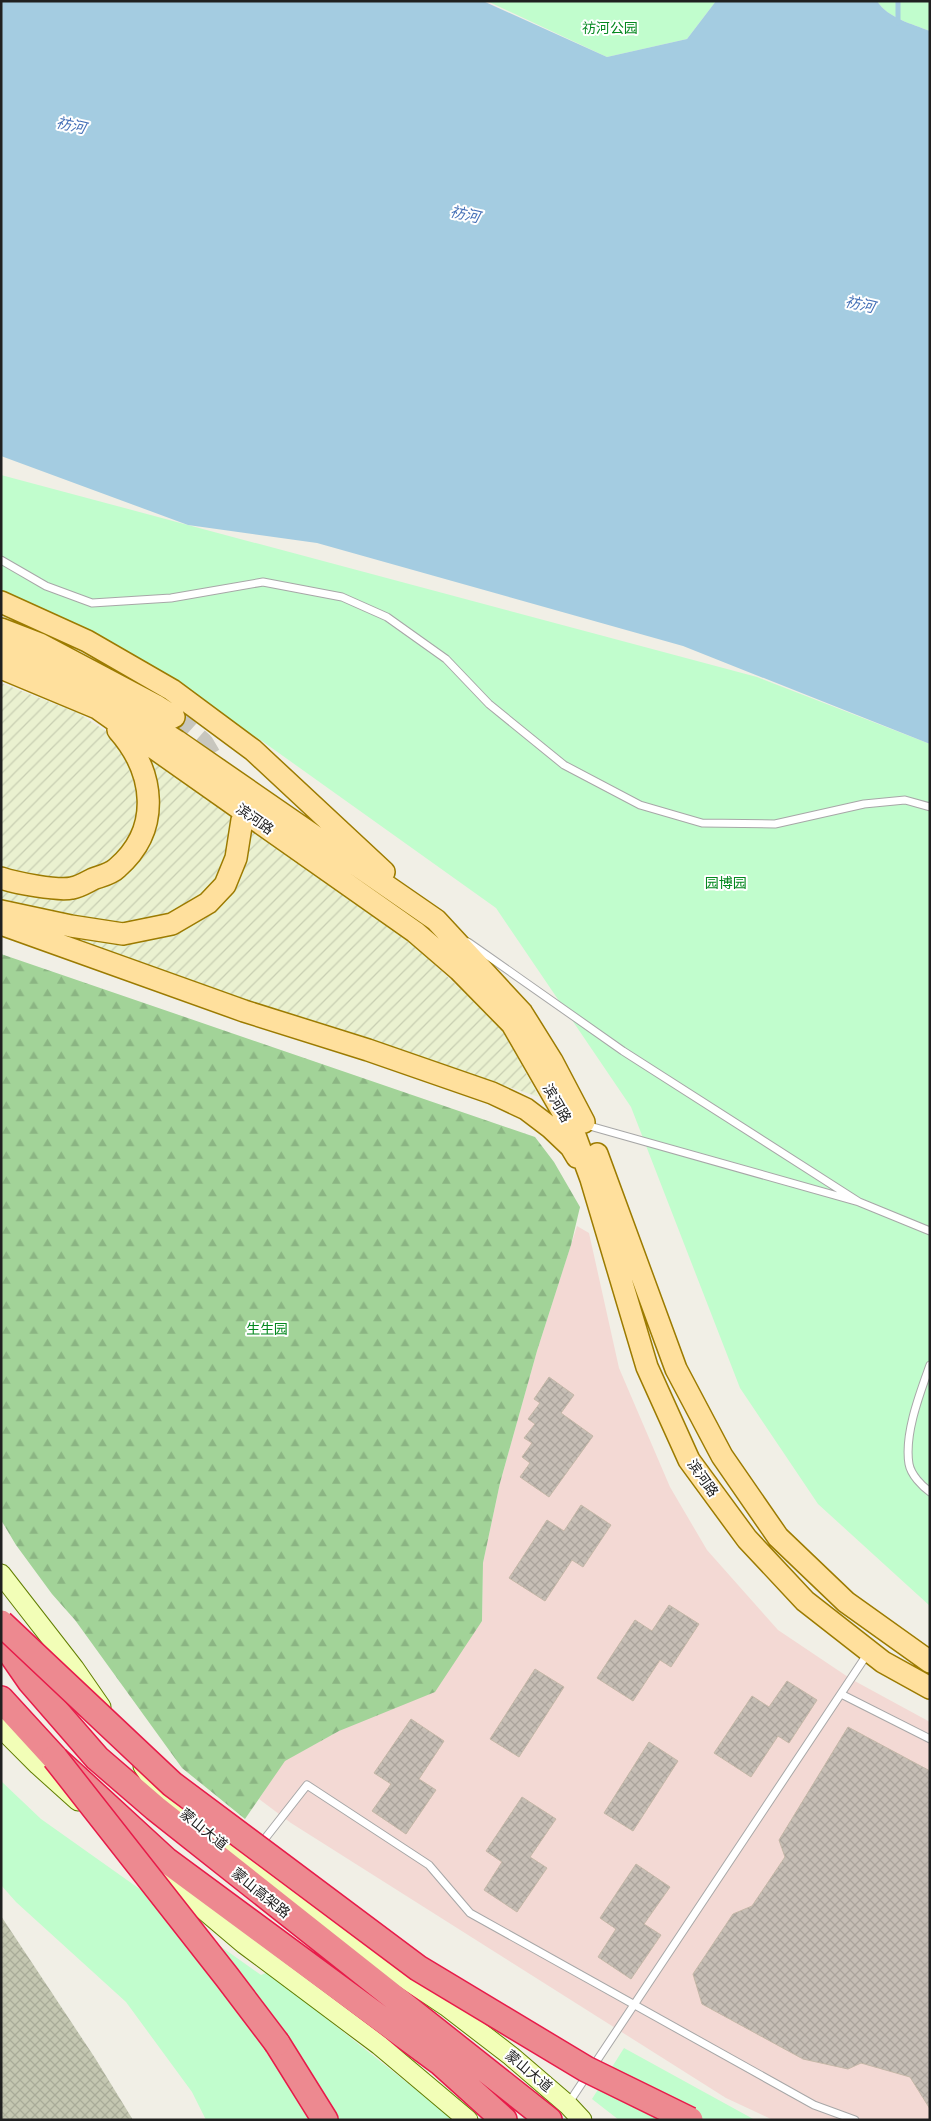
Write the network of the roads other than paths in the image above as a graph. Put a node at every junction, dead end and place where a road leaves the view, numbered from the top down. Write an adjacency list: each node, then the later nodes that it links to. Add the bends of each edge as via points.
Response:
1 (1, 560): 8 (lane, via 46,586 92,603 171,598 263,582 342,597 387,617 446,659 489,704 564,765 640,805 702,823 775,824 864,804 905,800)
2 (1, 602): 12 (main road, via 87,642 172,690 253,750)
3 (1, 628): 7 (main road, via 40,644)
4 (1, 650): 12 (main road, 滨河路, via 79,680 177,741)
5 (1, 668): 6 (main road, 滨河路)
6 (97, 708): 10 (main road, via 131,746 146,777 148,815 140,842 116,870 72,888 17,884); 15 (main road, 滨河路, via 416,932 460,970 512,1024 573,1130)
7 (174, 717)
8 (930, 807)
9 (242, 820): 11 (main road, via 236,858 225,885 208,903 172,924 123,934)
10 (1, 878)
11 (1, 911)
12 (436, 920): 14 (main road, 滨河路, via 522,1013); 16 (lane, via 624,1051)
13 (1, 924): 15 (main road, via 244,1011 492,1093 526,1109 551,1128 571,1147)
14 (586, 1125): 16 (lane); 24 (main road, 滨河路, via 676,1369 722,1456 778,1537 846,1602)
15 (591, 1179): 23 (main road, 滨河路, via 647,1367 689,1460 747,1539 805,1601)
16 (860, 1202): 17 (lane)
17 (930, 1231)
18 (930, 1365): 19 (lane, via 909,1439 909,1466 921,1486)
19 (930, 1492)
20 (1, 1574): 31 (main road, 蒙山大道, via 74,1668 163,1795)
21 (1, 1623): 41 (highway, bridge, via 172,1784 418,1968 586,2069)
22 (1, 1639): 39 (highway, 蒙山高架路, via 30,1681 97,1758 147,1802)
23 (869, 1651): 25 (main road, 滨河路); 26 (lane)
24 (930, 1662)
25 (930, 1688)
26 (841, 1694): 29 (lane); 32 (lane)
27 (1, 1699): 30 (highway, 蒙山高架路)
28 (1, 1728): 37 (main road, via 38,1766 244,1944 379,2045)
29 (930, 1739)
30 (55, 1758): 33 (highway, bridge); 38 (highway, 蒙山高架路, bridge, via 166,1860 440,2063)
31 (247, 1864): 32 (lane, via 307,1785 429,1864 470,1914); 34 (main road, 蒙山大道, via 364,1951 446,2006)
32 (634, 2005): 34 (lane); 42 (lane, via 814,2105)
33 (277, 2043): 35 (highway); 36 (highway)
34 (568, 2105): 40 (main road, 蒙山大道)
35 (309, 2120)
36 (325, 2120)
37 (468, 2120)
38 (504, 2120)
39 (548, 2120)
40 (582, 2120)
41 (690, 2120)
42 (855, 2120)

